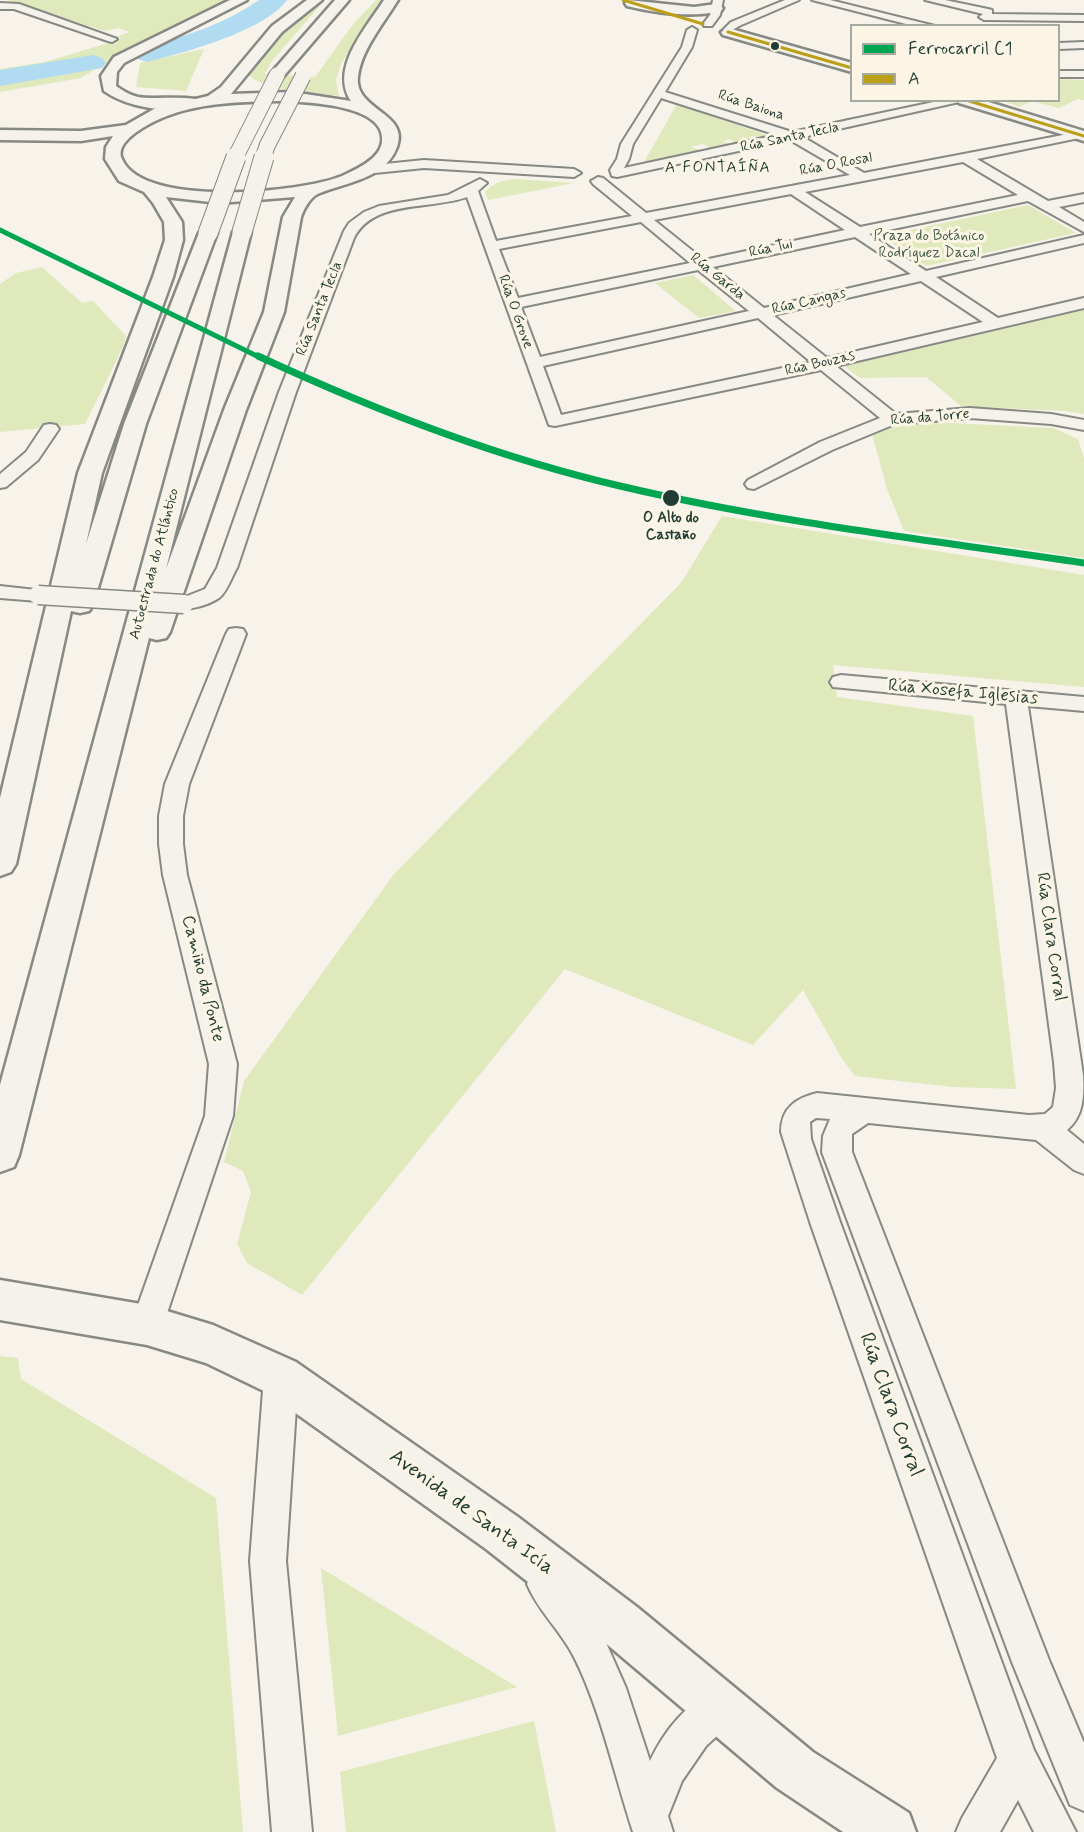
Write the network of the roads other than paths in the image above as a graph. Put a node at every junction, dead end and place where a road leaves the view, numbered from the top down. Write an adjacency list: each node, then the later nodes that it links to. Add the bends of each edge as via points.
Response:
1 (5, 0): 11 (street)
2 (240, 0): 24 (main road, via 119,60 107,80 109,88)
3 (315, 0): 25 (main road, via 277,30 226,90)
4 (342, 0): 77 (main road, bridge, via 277,75 240,146 135,424)
5 (391, 0): 28 (main road, via 353,64 350,77 351,88)
6 (794, 0): 14 (street, via 735,24)
7 (817, 0): 15 (street)
8 (930, 0): 12 (street)
9 (998, 0): 12 (street)
10 (628, 1): 14 (main road); 14 (main road)
11 (0, 4): 16 (street)
12 (983, 18): 13 (street)
13 (1084, 18)
14 (713, 23): 20 (main road); 23 (street, via 687,47)
15 (921, 24)
16 (112, 39)
17 (1084, 45): 18 (street)
18 (1060, 46)
19 (313, 62): 76 (main road, Autoestrada do Atlántico, bridge, via 267,146)
20 (850, 67)
21 (1060, 74): 22 (street)
22 (1084, 74)
23 (658, 93): 32 (street, Rúa Baiona); 33 (street)
24 (131, 100): 25 (main road); 29 (main road, via 143,113)
25 (205, 101): 28 (main road, via 306,98); 29 (main road)
26 (954, 102): 32 (street, Rúa Santa Tecla)
27 (970, 102): 31 (main road)
28 (367, 111): 35 (main road, via 390,127)
29 (135, 125): 30 (main road, via 81,136); 37 (main road, via 119,138 113,148)
30 (0, 135)
31 (1082, 135): 36 (street, Rúa O Rosal)
32 (794, 137): 42 (street, Rúa Santa Tecla); 43 (street, Rúa Baiona)
33 (627, 144): 42 (street); 42 (street, via 607,159)
34 (0, 148): 37 (main road, via 89,152)
35 (389, 149): 38 (street, via 398,157); 40 (main road)
36 (965, 158): 43 (street, Rúa O Rosal); 49 (street)
37 (113, 159): 46 (main road, via 119,170)
38 (424, 164): 39 (street, Rúa Santa Tecla); 40 (street)
39 (460, 166): 41 (street, Rúa Santa Tecla); 45 (street, Rúa Santa Tecla)
40 (365, 170): 47 (main road, via 344,181)
41 (522, 170): 44 (street, Rúa Santa Tecla, via 579,169 579,178); 45 (street, Rúa Santa Tecla)
42 (616, 172): 44 (street, Rúa Santa Tecla, via 611,178)
43 (862, 177): 48 (street, Rúa O Rosal)
44 (598, 180): 52 (street, Rúa Garda)
45 (475, 187): 56 (street, Rúa O Grove); 71 (street, Rúa Santa Tecla, bridge, via 429,202 399,204 371,212 352,228 301,353 227,568 213,593 184,604)
46 (149, 189): 47 (main road, via 230,197); 77 (main road, via 173,222 174,240 90,473)
47 (313, 189): 76 (main road, via 297,205 292,217 274,312)
48 (794, 190): 52 (street, Rúa O Rosal); 54 (street)
49 (1030, 196): 51 (street); 54 (street, Rúa Tui)
50 (1084, 198): 51 (street)
51 (1046, 206): 53 (street)
52 (645, 218): 56 (street, Rúa O Rosal); 57 (street, Rúa Garda)
53 (1084, 228)
54 (856, 231): 57 (street, Rúa Tui); 58 (street)
55 (1084, 239): 58 (street, Rúa Cangas)
56 (491, 246): 60 (street, Rúa O Grove)
57 (700, 263): 60 (street, Rúa Tui); 61 (street, Rúa Garda)
58 (923, 276): 61 (street, Rúa Cangas); 62 (street)
59 (1084, 303): 62 (street, Rúa Bouzas)
60 (513, 304): 63 (street, Rúa O Grove)
61 (762, 314): 63 (street, Rúa Cangas); 64 (street, Rúa Garda)
62 (996, 324): 64 (street, Rúa Bouzas)
63 (534, 363): 66 (street, Rúa O Grove)
64 (824, 364): 65 (street, Rúa Garda); 66 (street, Rúa Bouzas)
65 (892, 419): 67 (street, Rúa da Torre, via 970,414); 70 (street, Rúa da Torre, via 826,446)
66 (555, 421)
67 (1084, 425)
68 (48, 433): 69 (street, via 32,456)
69 (0, 483)
70 (754, 484)
71 (0, 592)
72 (236, 634): 83 (street, Camiño da Ponte, via 177,784 171,816 176,875 223,1064 219,1116)
73 (841, 682): 74 (street, Rúa Xosefa Iglesias)
74 (1016, 698): 75 (street, Rúa Xosefa Iglesias); 79 (street, Rúa Clara Corral, via 1071,1089 1071,1103 1064,1115)
75 (1084, 704)
76 (92, 802): 80 (main road, Autoestrada do Atlántico)
77 (0, 865)
78 (864, 1111): 79 (street, Rúa Clara Corral); 87 (street, Rúa Clara Corral, via 817,1105 804,1108 796,1116 796,1139); 88 (street, via 838,1129 837,1152)
79 (1042, 1128): 81 (street)
80 (0, 1155)
81 (1084, 1161)
82 (1, 1300): 83 (main road, Avenida de Santa Icía)
83 (147, 1324): 84 (main road, Avenida de Santa Icía, via 213,1346)
84 (281, 1377): 85 (main road, Avenida de Santa Icía); 90 (street, via 268,1561)
85 (502, 1533): 86 (main road, Avenida de Santa Icía, via 620,1624); 89 (street, via 587,1642 607,1688)
86 (718, 1708): 89 (street, via 679,1745 667,1766); 91 (main road, Avenida de Santa Icía, via 795,1770)
87 (1018, 1760): 92 (street); 93 (street, Rúa Clara Corral)
88 (1084, 1791)
89 (651, 1823)
90 (292, 1832)
91 (890, 1832)
92 (976, 1832)
93 (1056, 1832)

